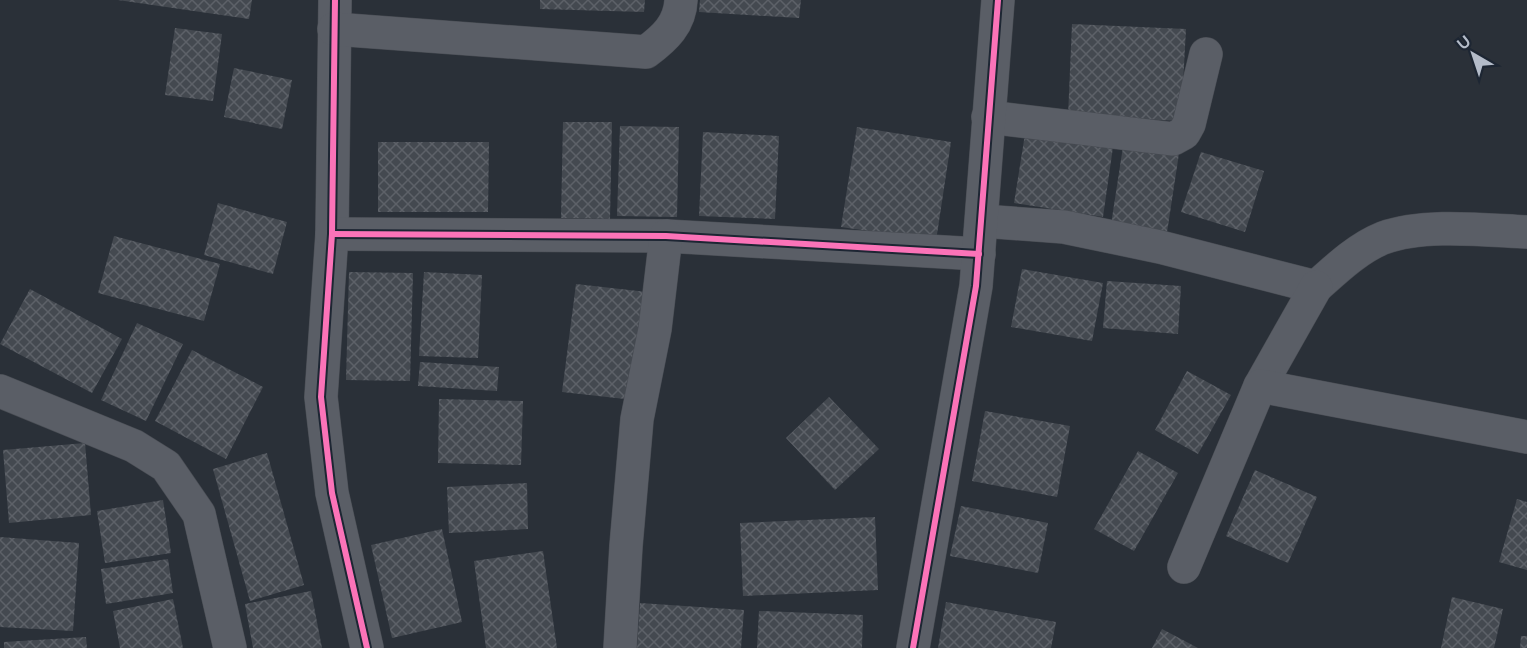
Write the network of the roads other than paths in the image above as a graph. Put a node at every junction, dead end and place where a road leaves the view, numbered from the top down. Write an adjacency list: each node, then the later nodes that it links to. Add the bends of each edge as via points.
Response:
1 (681, 0): 3 (street, via 681,14 673,28 646,52)
2 (998, 0): 5 (street)
3 (334, 15): 8 (street)
4 (1206, 54): 5 (street, via 1189,124 1184,133 1173,139)
5 (987, 117): 6 (street)
6 (982, 221): 10 (street); 11 (street, via 1075,229)
7 (1527, 232): 11 (street, via 1437,228 1384,238 1348,259)
8 (332, 234): 9 (street); 17 (street, via 321,397 332,494)
9 (666, 236): 10 (street); 18 (street, via 656,329 637,419)
10 (979, 254): 19 (street)
11 (1316, 287): 12 (street)
12 (1260, 386): 14 (street); 15 (street)
13 (0, 391): 16 (street, via 134,446 166,466 199,514)
14 (1527, 437)
15 (1184, 567)
16 (230, 648)
17 (367, 648)
18 (620, 648)
19 (913, 648)

